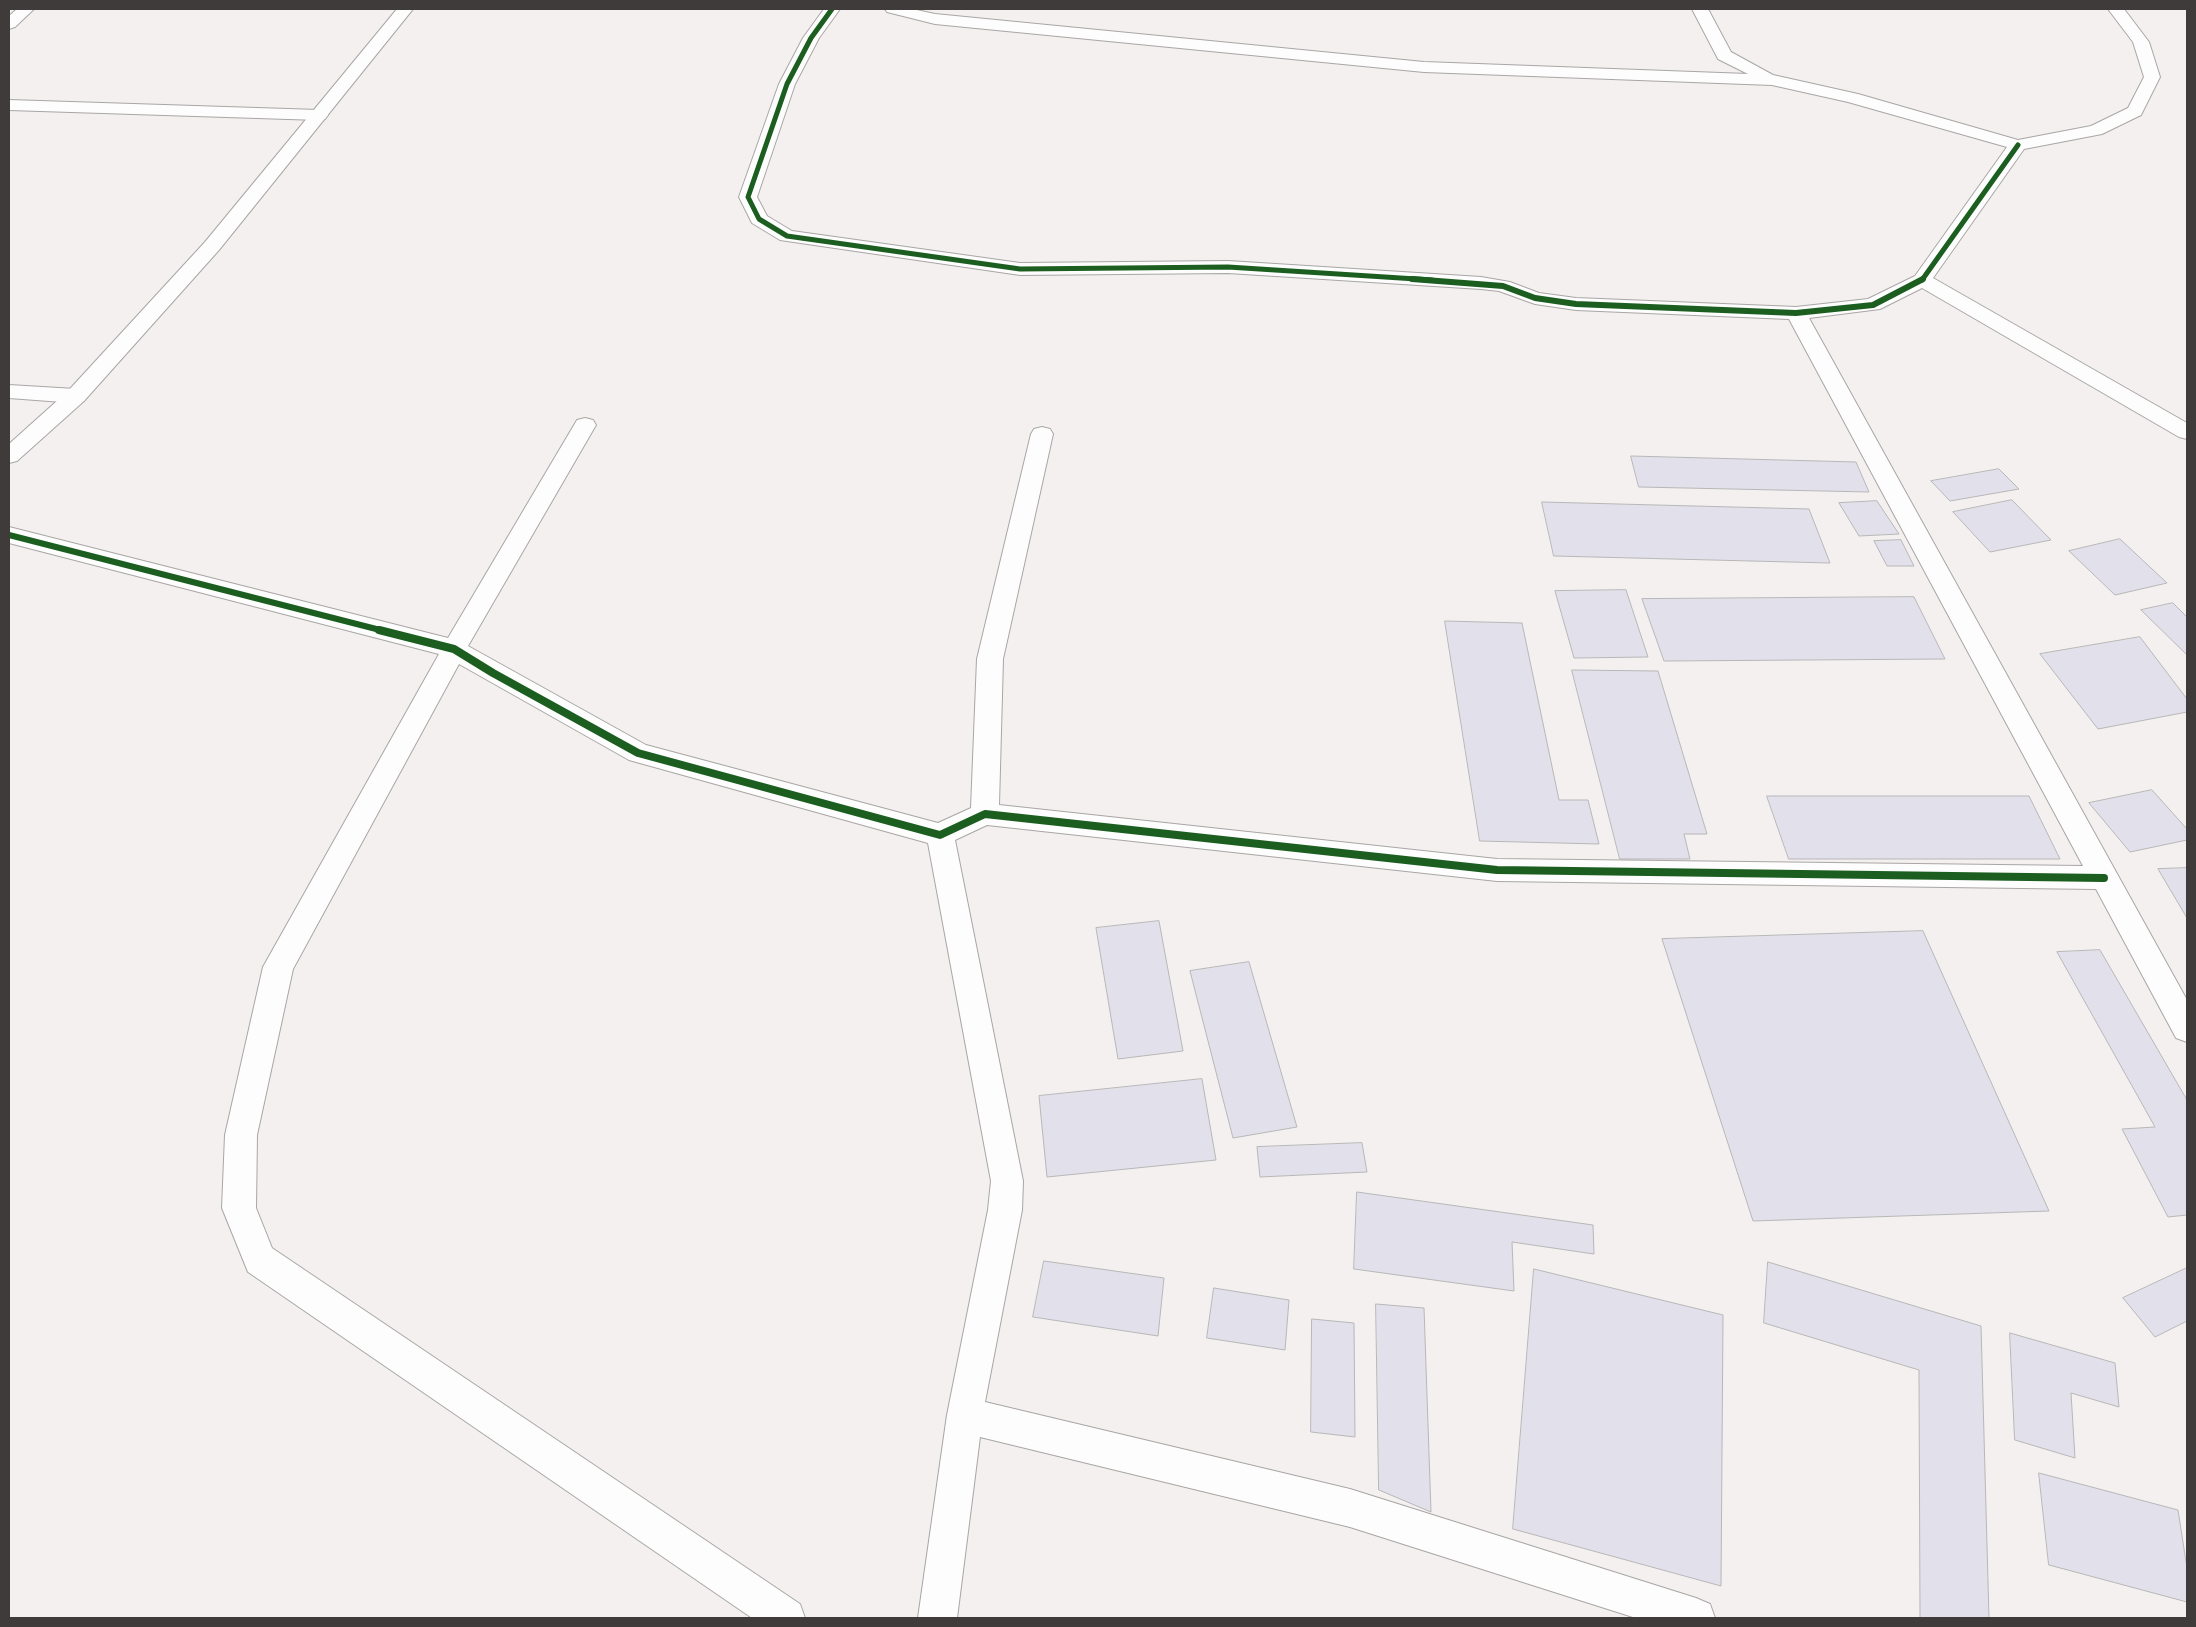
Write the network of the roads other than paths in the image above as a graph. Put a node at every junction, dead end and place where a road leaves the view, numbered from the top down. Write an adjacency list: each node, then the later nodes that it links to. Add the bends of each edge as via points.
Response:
1 (26, 9): 7 (street)
2 (405, 9): 10 (street)
3 (832, 9): 13 (street, via 811,38 787,84 748,197 759,219 787,236 1020,269 1238,268 1481,283 1504,286 1535,298 1576,304)
4 (893, 9): 8 (street, via 935,18 1424,67)
5 (1700, 9): 8 (street, via 1724,54)
6 (2116, 9): 11 (street, via 2141,42 2152,77 2134,111 2096,130)
7 (9, 24)
8 (1772, 80): 11 (street, via 1852,98)
9 (9, 105): 10 (street)
10 (319, 115): 15 (street, via 212,246)
11 (2018, 145): 12 (street)
12 (1922, 280): 13 (street, via 1873,305); 17 (street)
13 (1796, 313): 24 (street)
14 (9, 391): 15 (street)
15 (76, 396): 19 (street)
16 (585, 425): 21 (street)
17 (2187, 432)
18 (1042, 434): 22 (street, via 990,659)
19 (9, 456)
20 (9, 534): 21 (street)
21 (454, 648): 23 (street, via 492,673 638,753); 27 (street, via 278,967 241,1135 238,1208 260,1260)
22 (985, 814): 23 (street); 24 (street, via 1497,870)
23 (940, 835): 26 (street, via 1007,1181 1005,1210)
24 (2104, 878): 25 (street)
25 (2187, 1029)
26 (965, 1415): 28 (street); 29 (street, via 1350,1508)
27 (786, 1618)
28 (937, 1618)
29 (1696, 1618)

